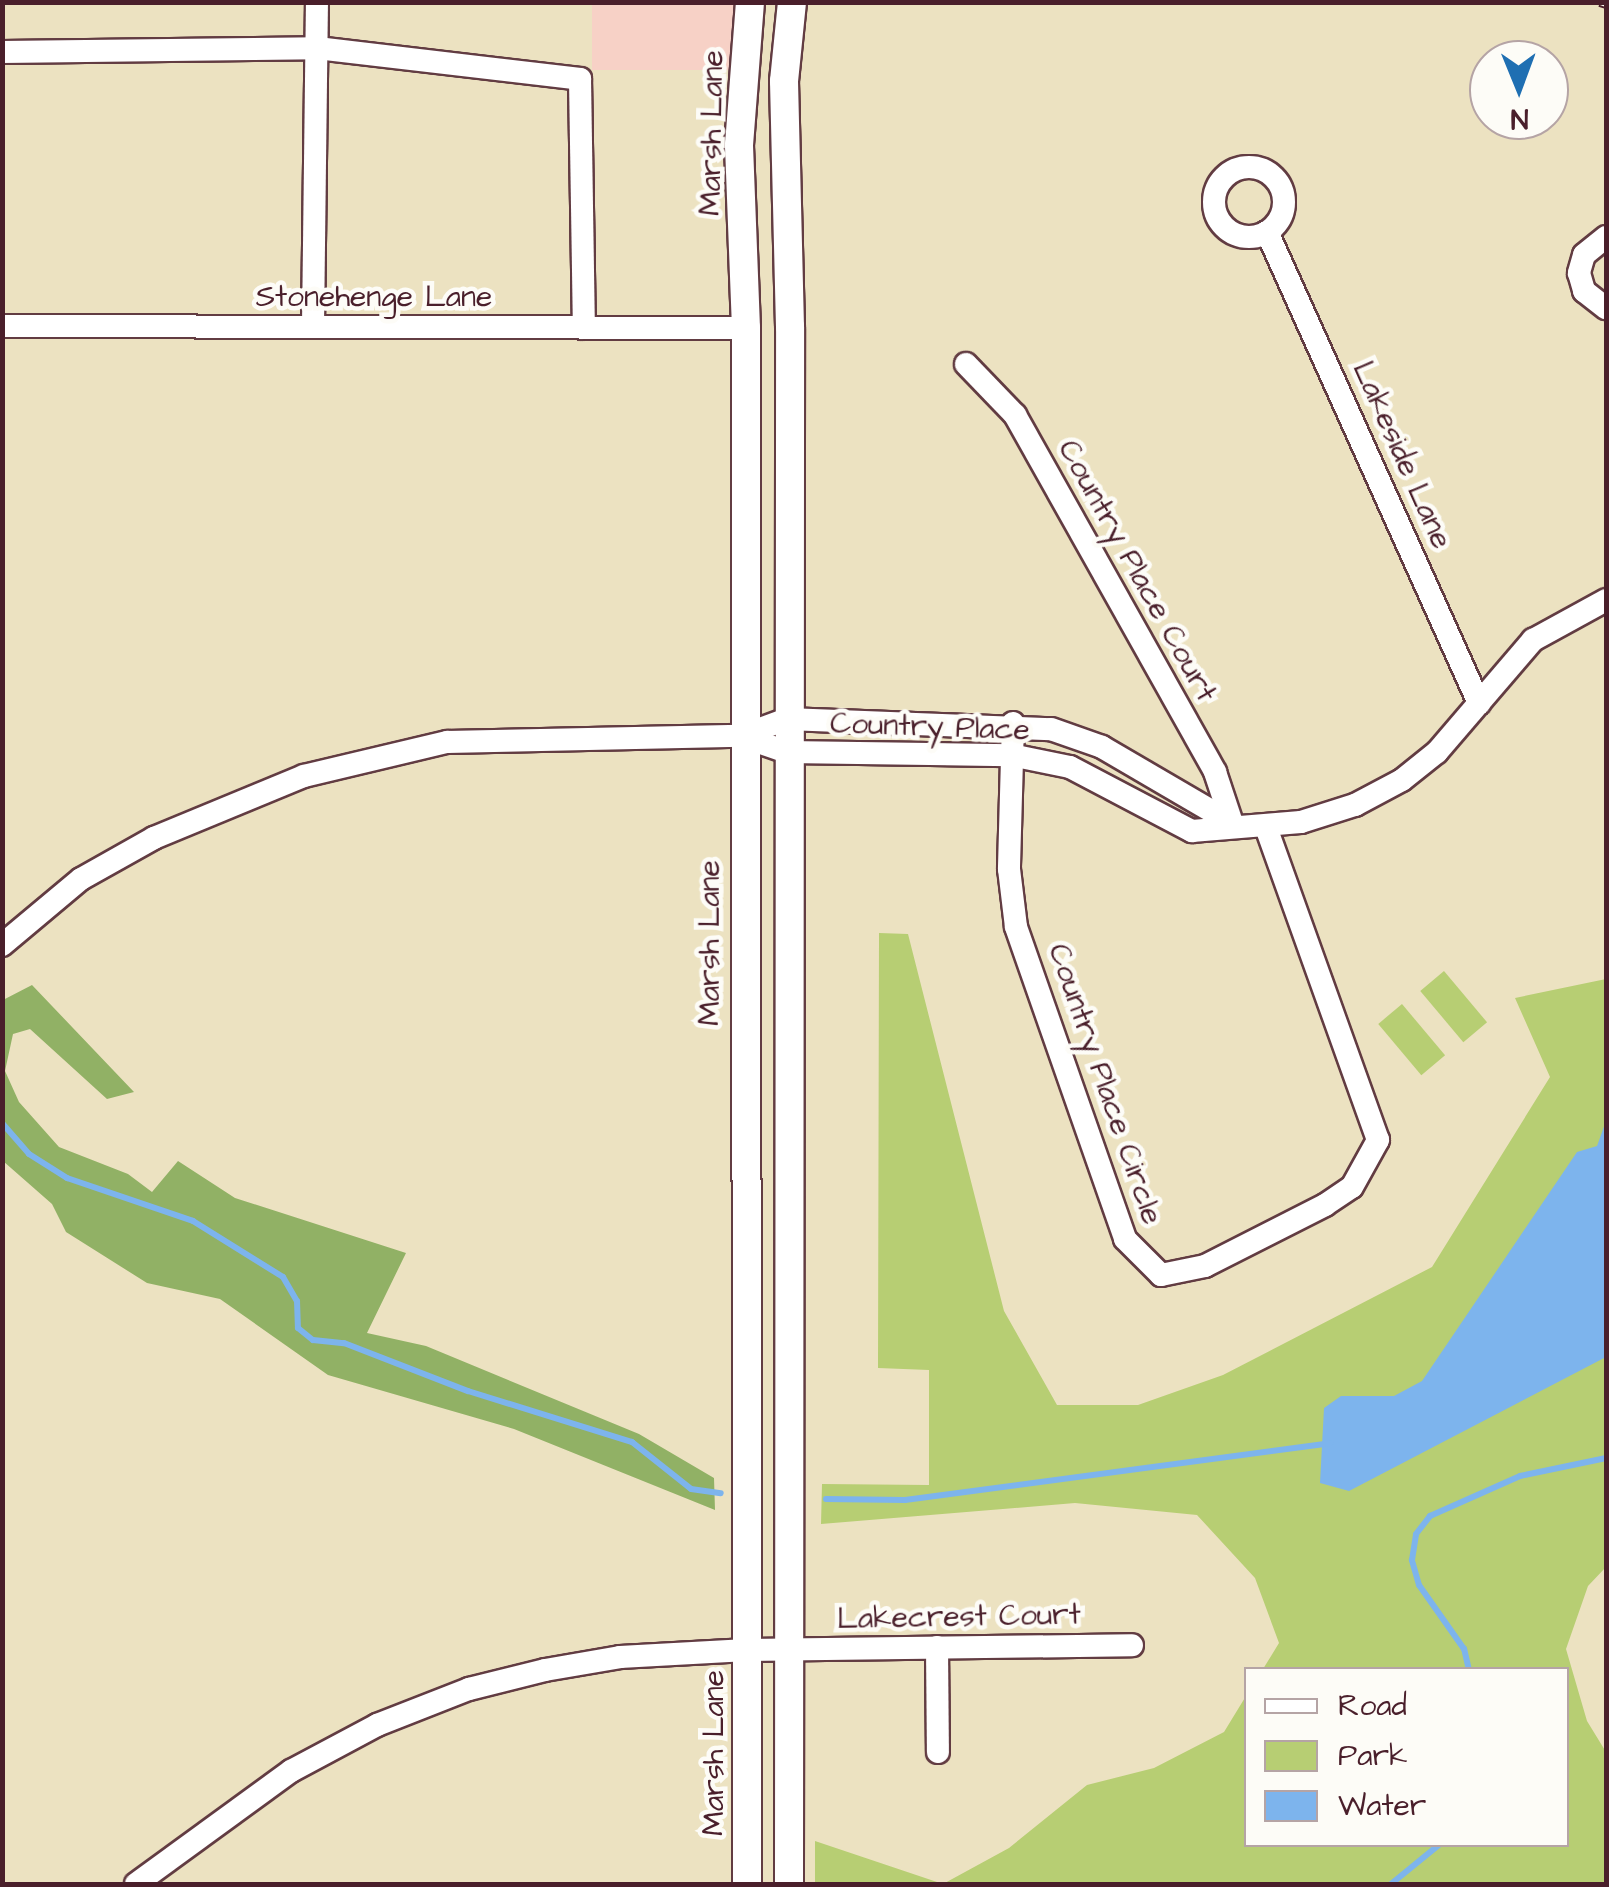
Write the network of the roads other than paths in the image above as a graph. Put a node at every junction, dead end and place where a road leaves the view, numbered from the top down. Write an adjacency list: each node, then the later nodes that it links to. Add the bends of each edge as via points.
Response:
1 (317, 2): 4 (street)
2 (750, 2): 13 (main road, Marsh Lane, via 739,145)
3 (792, 2): 6 (main road, via 784,81)
4 (317, 48): 5 (street); 11 (street); 12 (street, via 580,79)
5 (2, 52)
6 (788, 230): 13 (main road, via 769,294); 15 (main road)
7 (1267, 232): 17 (street, Lakeside Lane)
8 (1606, 237): 9 (street, via 1584,254 1579,273 1584,291)
9 (1606, 308)
10 (2, 326): 11 (street, Stonehenge Lane)
11 (313, 326): 12 (street, Stonehenge Lane)
12 (584, 328): 13 (street, Stonehenge Lane)
13 (746, 328): 15 (main road, via 769,352 778,430); 20 (main road, Marsh Lane)
14 (966, 364): 23 (street, Country Place Court, via 1015,415 1216,772)
15 (789, 441): 18 (main road)
16 (1606, 600): 17 (street, Country Place, via 1532,640)
17 (1480, 703): 24 (street, Country Place, via 1437,752 1387,790)
18 (787, 719): 19 (street, Country Place); 20 (street); 21 (main road)
19 (1012, 723): 22 (street, Country Place Circle); 23 (street, Country Place, via 1082,737)
20 (742, 736): 21 (street, Country Place); 25 (street, via 535,735 377,754 242,799 154,838 81,880); 29 (main road, Marsh Lane)
21 (787, 752): 22 (street, Country Place); 28 (main road)
22 (1011, 755): 23 (street, Country Place, via 1070,767 1192,832); 24 (street, Country Place Circle, via 1016,926 1044,991 1125,1239 1161,1274 1205,1266 1325,1205 1352,1187 1378,1140 1370,1102)
23 (1232, 823): 24 (street, Country Place)
24 (1266, 828)
25 (2, 945)
26 (1132, 1645): 27 (street, Lakecrest Court)
27 (936, 1647): 28 (street, Lakecrest Court); 30 (street)
28 (787, 1648): 29 (street, Lakecrest Court); 33 (main road)
29 (747, 1650): 31 (street, Lakecrest Court, via 576,1664 432,1704 291,1771); 32 (main road, Marsh Lane)
30 (938, 1752)
31 (136, 1884)
32 (747, 1884)
33 (788, 1884)

